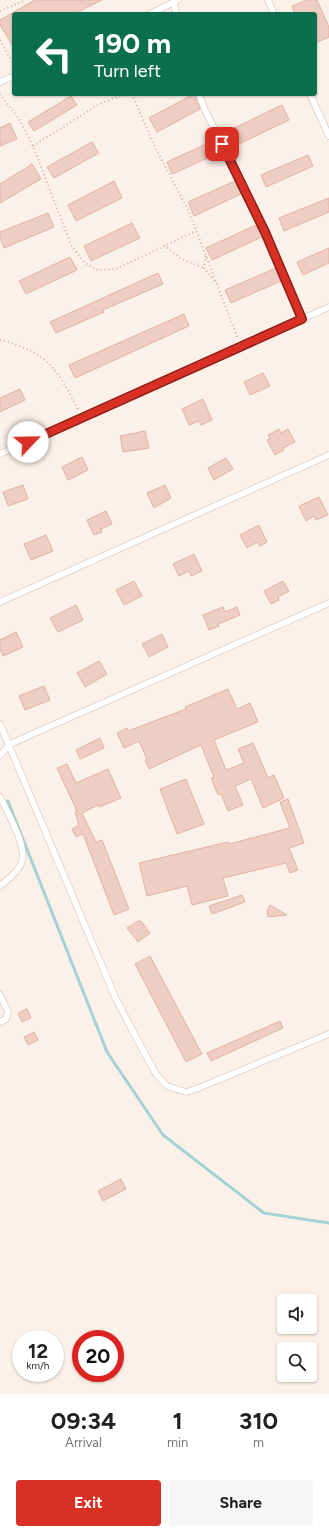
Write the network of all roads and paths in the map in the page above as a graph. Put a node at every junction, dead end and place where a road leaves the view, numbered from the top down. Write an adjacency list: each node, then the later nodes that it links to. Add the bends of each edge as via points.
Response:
1 (26, 0): 4 (path)
2 (268, 0): 7 (lane)
3 (176, 1): 5 (lane); 6 (lane)
4 (0, 11)
5 (154, 12)
6 (176, 12)
7 (273, 12)
8 (0, 40): 9 (path)
9 (12, 61)
10 (12, 77): 11 (lane)
11 (0, 82)
12 (0, 94): 18 (path, via 19,119)
13 (120, 96): 18 (path, via 99,104)
14 (133, 96): 19 (path)
15 (200, 96): 25 (lane, via 265,232)
16 (311, 96): 17 (lane)
17 (328, 132)
18 (33, 146): 20 (path, via 71,245 84,262 98,270 116,269)
19 (196, 231): 20 (path); 21 (path)
20 (164, 245): 22 (path, via 180,258)
21 (207, 255): 22 (path); 23 (path)
22 (204, 268): 23 (path)
23 (218, 285): 27 (path)
24 (329, 307): 25 (lane)
25 (302, 319): 27 (lane)
26 (0, 340): 28 (path, via 37,353 52,366 62,379)
27 (241, 347): 28 (lane)
28 (82, 418): 29 (lane)
29 (0, 454)
30 (329, 455): 31 (lane)
31 (0, 602)
32 (329, 603): 34 (lane)
33 (0, 724): 34 (lane)
34 (10, 744): 35 (lane); 40 (lane, via 116,999 156,1074 167,1086 186,1092 206,1086)
35 (0, 755)
36 (0, 797): 37 (lane, via 19,839 23,858 15,872)
37 (0, 886)
38 (0, 995): 39 (lane, via 8,1012 6,1019)
39 (0, 1022)
40 (329, 1034)

